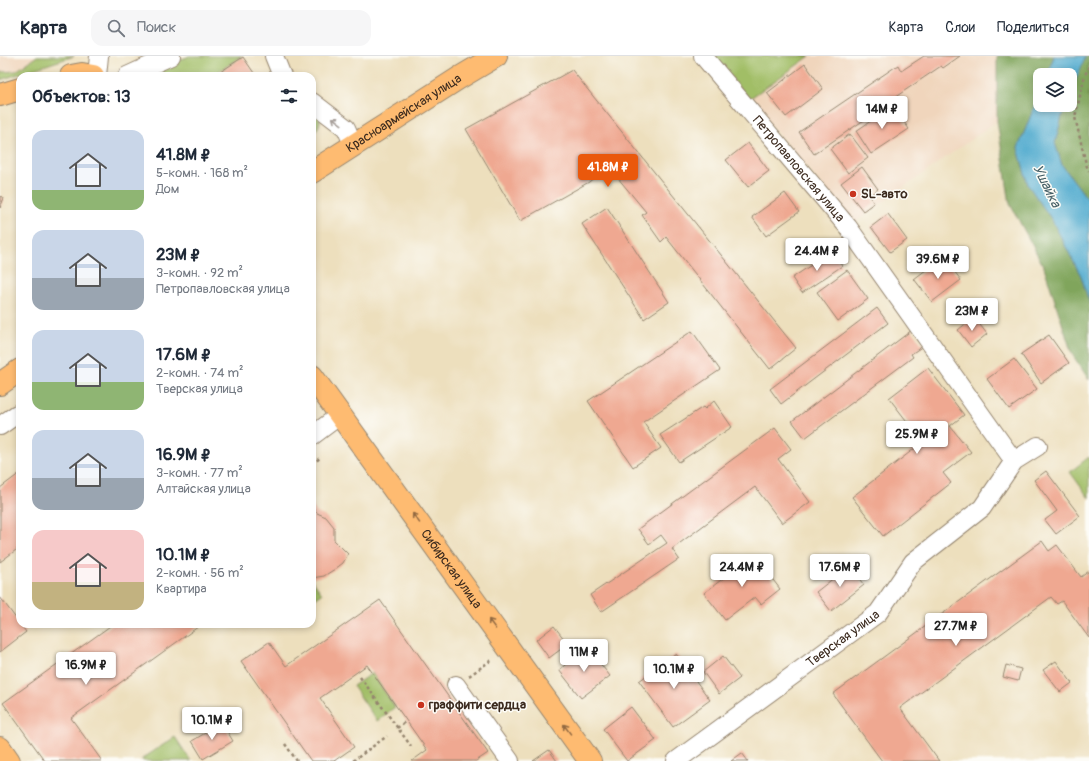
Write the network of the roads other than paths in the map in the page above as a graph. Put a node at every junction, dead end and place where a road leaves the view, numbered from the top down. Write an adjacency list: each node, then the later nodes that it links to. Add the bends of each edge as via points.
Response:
1 (99, 56): 6 (street)
2 (171, 56): 7 (street)
3 (274, 56): 8 (street)
4 (496, 56): 12 (main road, Красноармейская улица)
5 (703, 56): 22 (street, Петропавловская улица, via 848,227)
6 (97, 72)
7 (136, 72)
8 (280, 72)
9 (16, 90): 10 (main road)
10 (0, 95)
11 (316, 105): 12 (street, one-way to 11, via 346,128)
12 (354, 146): 13 (main road, Красноармейская улица)
13 (316, 170)
14 (16, 373): 16 (main road)
15 (316, 382): 18 (main road, Сибирская улица)
16 (0, 384)
17 (16, 415): 19 (street)
18 (340, 415): 20 (street); 27 (main road, Сибирская улица, one-way to 18)
19 (0, 426)
20 (316, 433)
21 (1038, 446): 22 (street, Тверская улица)
22 (1014, 461): 28 (street, Тверская улица, via 982,508 913,562 878,613)
23 (456, 685): 26 (street)
24 (0, 748): 25 (main road)
25 (9, 761)
26 (510, 761)
27 (590, 761)
28 (676, 761)

